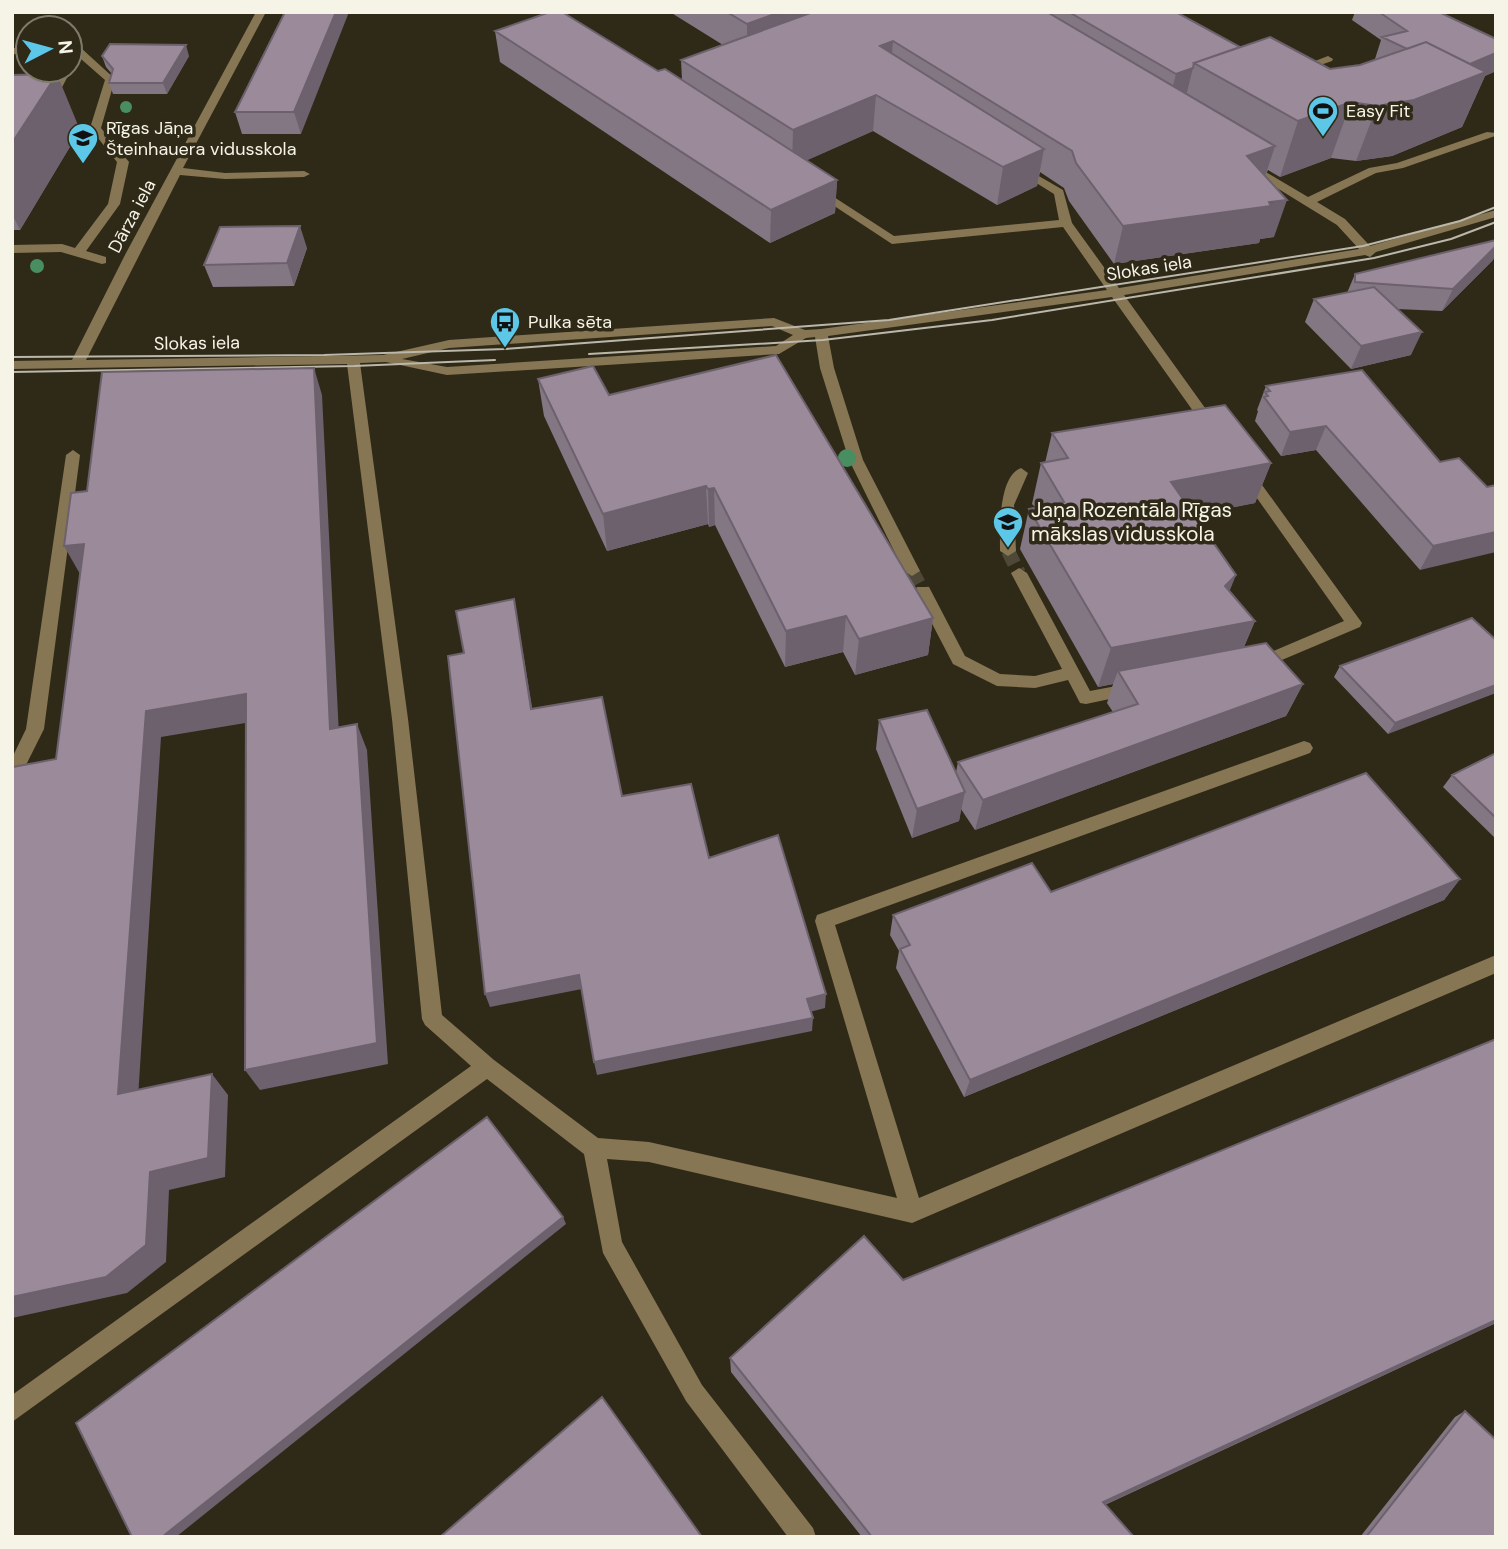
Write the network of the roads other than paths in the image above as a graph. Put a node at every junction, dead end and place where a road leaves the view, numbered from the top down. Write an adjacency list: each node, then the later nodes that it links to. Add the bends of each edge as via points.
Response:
1 (261, 12): 10 (street, Dārza iela)
2 (84, 59): 17 (street, via 110,79 95,128 123,162 114,204)
3 (1328, 59): 4 (street)
4 (1281, 76)
5 (59, 84): 6 (street)
6 (47, 107)
7 (1491, 134): 13 (street, via 1408,163 1373,170)
8 (1231, 156): 13 (street)
9 (1008, 161): 15 (street, via 1059,192)
10 (176, 170): 11 (street, via 225,176); 25 (street, Dārza iela)
11 (304, 174)
12 (803, 182): 15 (street, via 892,240)
13 (1308, 202): 18 (street, via 1341,222)
14 (1496, 214): 18 (street, Slokas iela)
15 (1066, 223): 20 (street)
16 (12, 249): 17 (street, via 62,248)
17 (78, 253): 19 (street)
18 (1370, 253): 20 (street, Slokas iela)
19 (102, 260)
20 (1115, 293): 21 (street, Slokas iela, via 983,315); 27 (street)
21 (821, 333): 22 (street, Slokas iela); 32 (street, via 827,368 856,460)
22 (803, 334): 23 (street, Slokas iela, via 774,322 449,344); 23 (street, Slokas iela, via 779,350 447,371)
23 (383, 359): 24 (street, Slokas iela)
24 (353, 360): 25 (street, Slokas iela); 41 (street, via 400,719 432,1019)
25 (77, 364): 26 (street, Slokas iela)
26 (12, 365)
27 (1220, 437)
28 (73, 455): 39 (street, via 35,729)
29 (1236, 459): 35 (street, via 1354,623 1264,664)
30 (1021, 473): 31 (street, via 1007,505)
31 (1008, 551)
32 (912, 571)
33 (1019, 573): 36 (street)
34 (923, 592): 36 (street, via 959,660 997,680 1035,682)
35 (1236, 669)
36 (1072, 673): 37 (street, via 1086,698)
37 (1154, 685)
38 (1304, 748): 43 (street, via 824,921)
39 (12, 776)
40 (1496, 964): 43 (street)
41 (487, 1067): 42 (street); 44 (street)
42 (594, 1148): 43 (street, via 649,1152); 45 (street, via 611,1245 694,1393)
43 (912, 1212)
44 (12, 1410)
45 (804, 1537)

